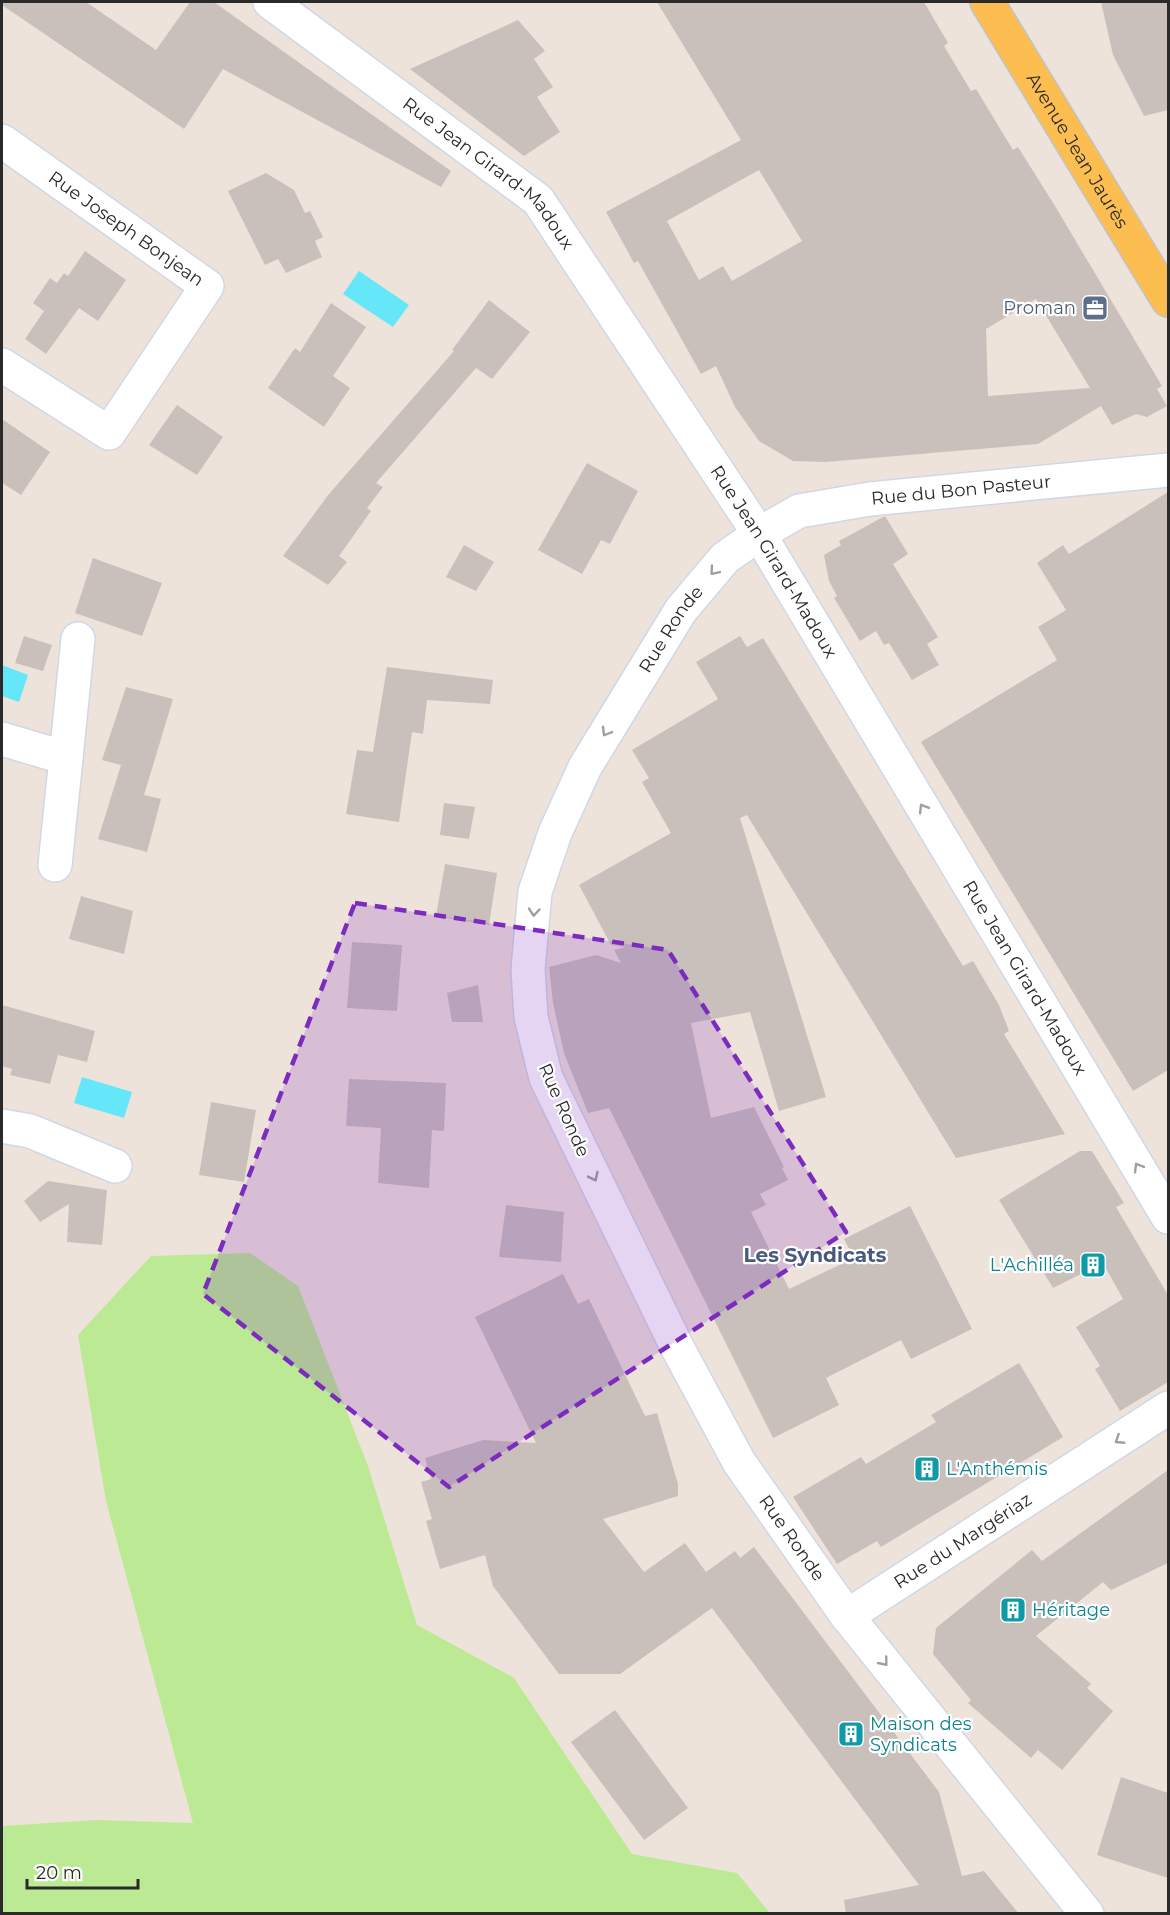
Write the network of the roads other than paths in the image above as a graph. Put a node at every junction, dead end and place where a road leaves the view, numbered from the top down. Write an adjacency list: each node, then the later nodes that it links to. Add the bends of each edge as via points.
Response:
1 (270, 2): 7 (street, Rue Jean Girard-Madoux, via 538,200)
2 (987, 2): 4 (main road, Avenue Jean Jaurès)
3 (2, 141): 5 (street, Rue Joseph Bonjean, via 207,286 109,433)
4 (1168, 300)
5 (2, 365)
6 (1168, 470): 7 (street, Rue du Bon Pasteur, via 870,499 799,511)
7 (759, 534): 14 (street, Rue Jean Girard-Madoux, one-way to 7); 16 (street, Rue Ronde, one-way to 16, via 725,558 681,610 585,767 555,833 535,892 528,969 531,1017 546,1078 677,1347 739,1462)
8 (78, 639): 10 (street)
9 (2, 739): 10 (street)
10 (66, 758): 11 (street)
11 (55, 865)
12 (2, 1126): 13 (street, via 30,1131)
13 (115, 1166)
14 (1168, 1217)
15 (1168, 1408): 16 (street, Rue du Margériaz, one-way to 16)
16 (847, 1616): 17 (street, Rue Ronde, one-way to 17)
17 (1088, 1914)

